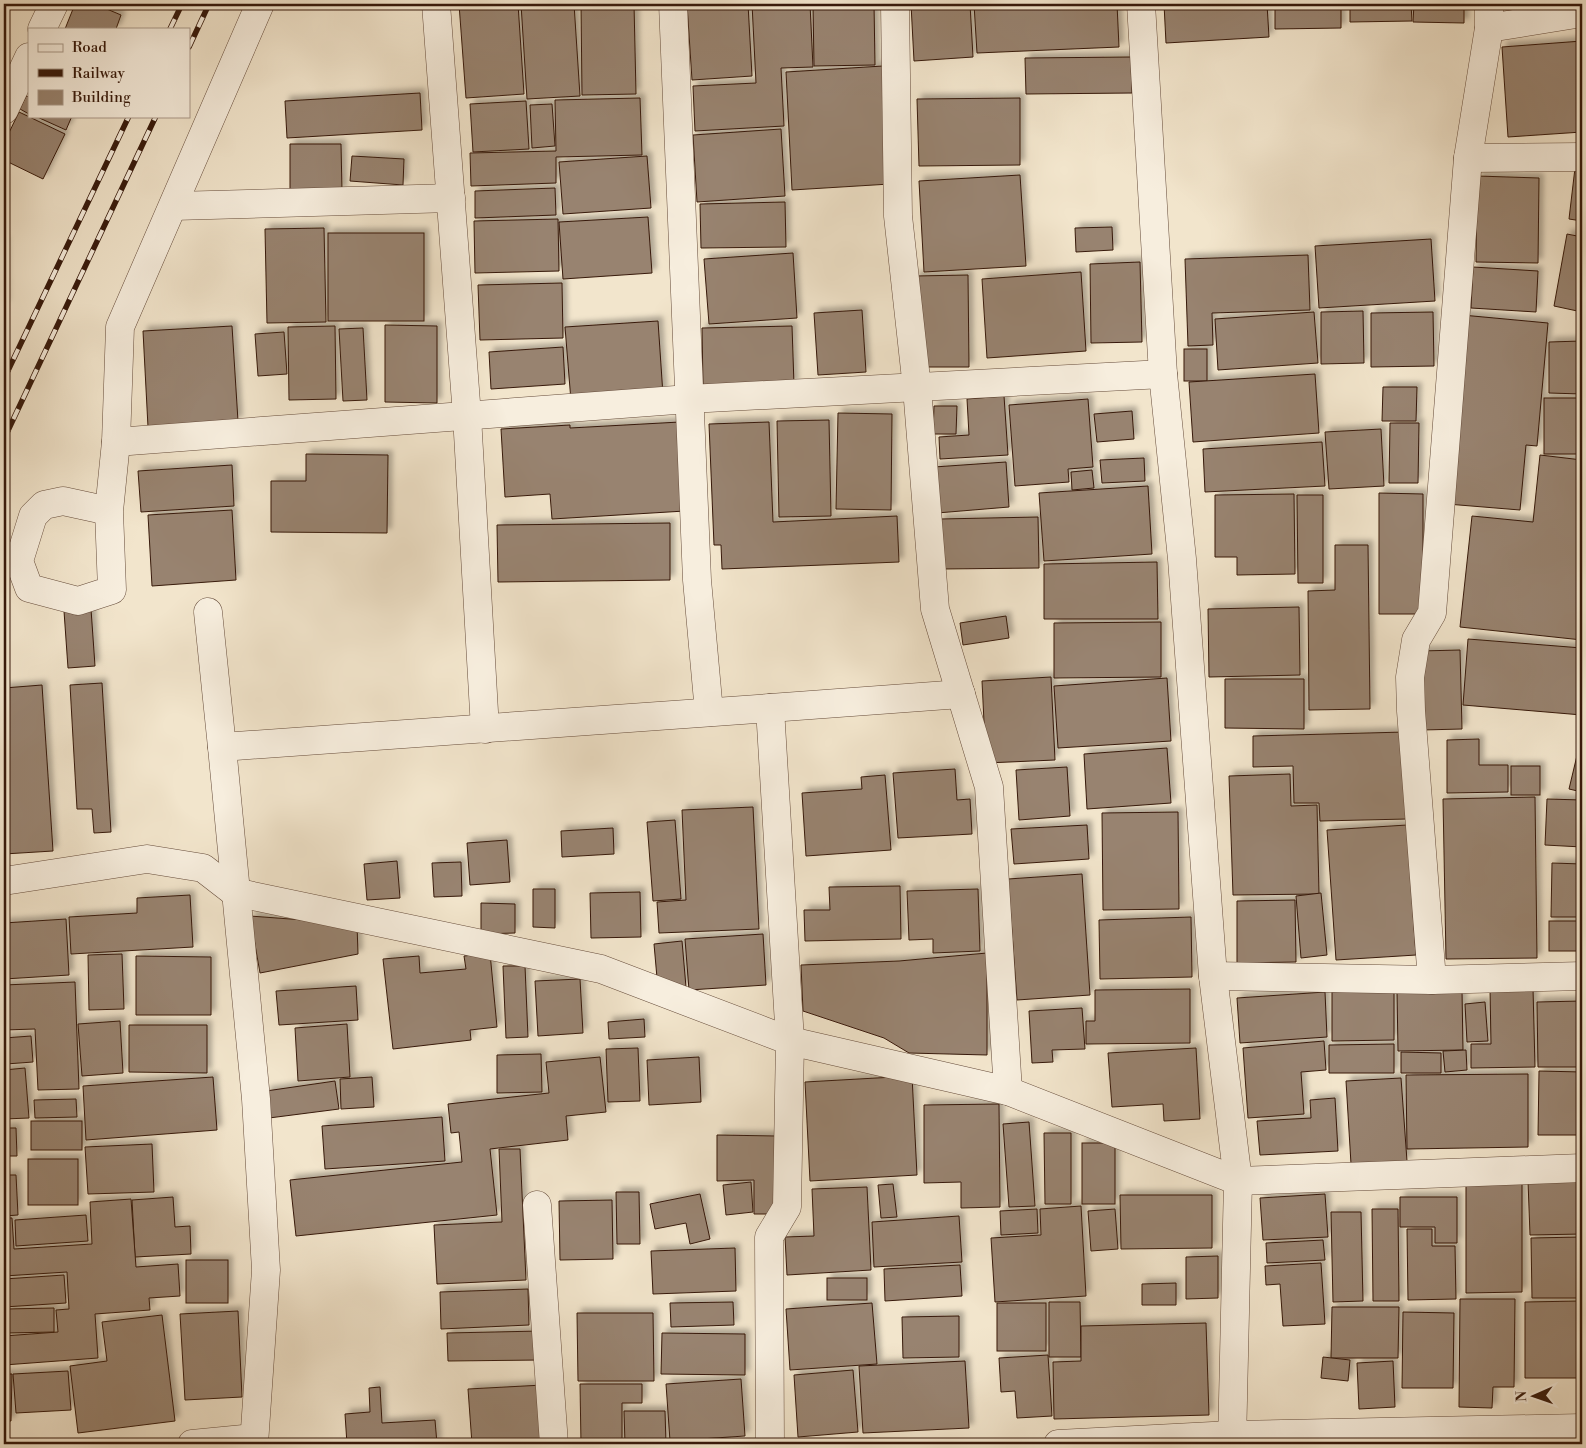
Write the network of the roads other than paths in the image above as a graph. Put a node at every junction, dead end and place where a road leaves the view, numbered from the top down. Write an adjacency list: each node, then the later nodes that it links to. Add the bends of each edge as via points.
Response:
1 (54, 4): 9 (street)
2 (260, 4): 15 (street)
3 (436, 4): 14 (street)
4 (672, 4): 18 (street)
5 (895, 4): 17 (street, via 898,216)
6 (1141, 4): 16 (street)
7 (1582, 13): 8 (street)
8 (1489, 16): 13 (street)
9 (42, 28)
10 (28, 60): 11 (street)
11 (4, 110)
12 (1582, 157): 13 (street)
13 (1468, 158): 32 (street, via 1432,613 1416,640 1410,677)
14 (451, 198): 15 (street); 19 (street)
15 (174, 206): 20 (street, via 120,326)
16 (1163, 374): 17 (street); 30 (street, via 1182,559)
17 (917, 388): 18 (street); 23 (street, via 935,609)
18 (689, 399): 19 (street); 25 (street, via 697,580)
19 (466, 416): 20 (street); 26 (street)
20 (116, 442): 21 (street)
21 (109, 511)
22 (208, 612): 27 (street)
23 (961, 694): 24 (street); 34 (street, via 989,787)
24 (770, 708): 25 (street); 33 (street)
25 (709, 712): 26 (street)
26 (485, 728): 27 (street)
27 (222, 748): 29 (street)
28 (4, 881): 29 (street, via 147,859 203,868)
29 (234, 892): 33 (street, via 601,969); 40 (street, via 256,1099 266,1270)
30 (1213, 976): 32 (street); 36 (street)
31 (1582, 976): 32 (street)
32 (1432, 980)
33 (790, 1041): 34 (street); 43 (street, via 787,1207 769,1237)
34 (1008, 1092): 36 (street)
35 (1582, 1168): 36 (street)
36 (1238, 1181): 39 (street)
37 (537, 1205): 42 (street)
38 (1582, 1428): 39 (street)
39 (1232, 1440): 44 (street)
40 (254, 1441): 41 (street)
41 (192, 1444)
42 (554, 1444)
43 (770, 1444)
44 (1058, 1444)

